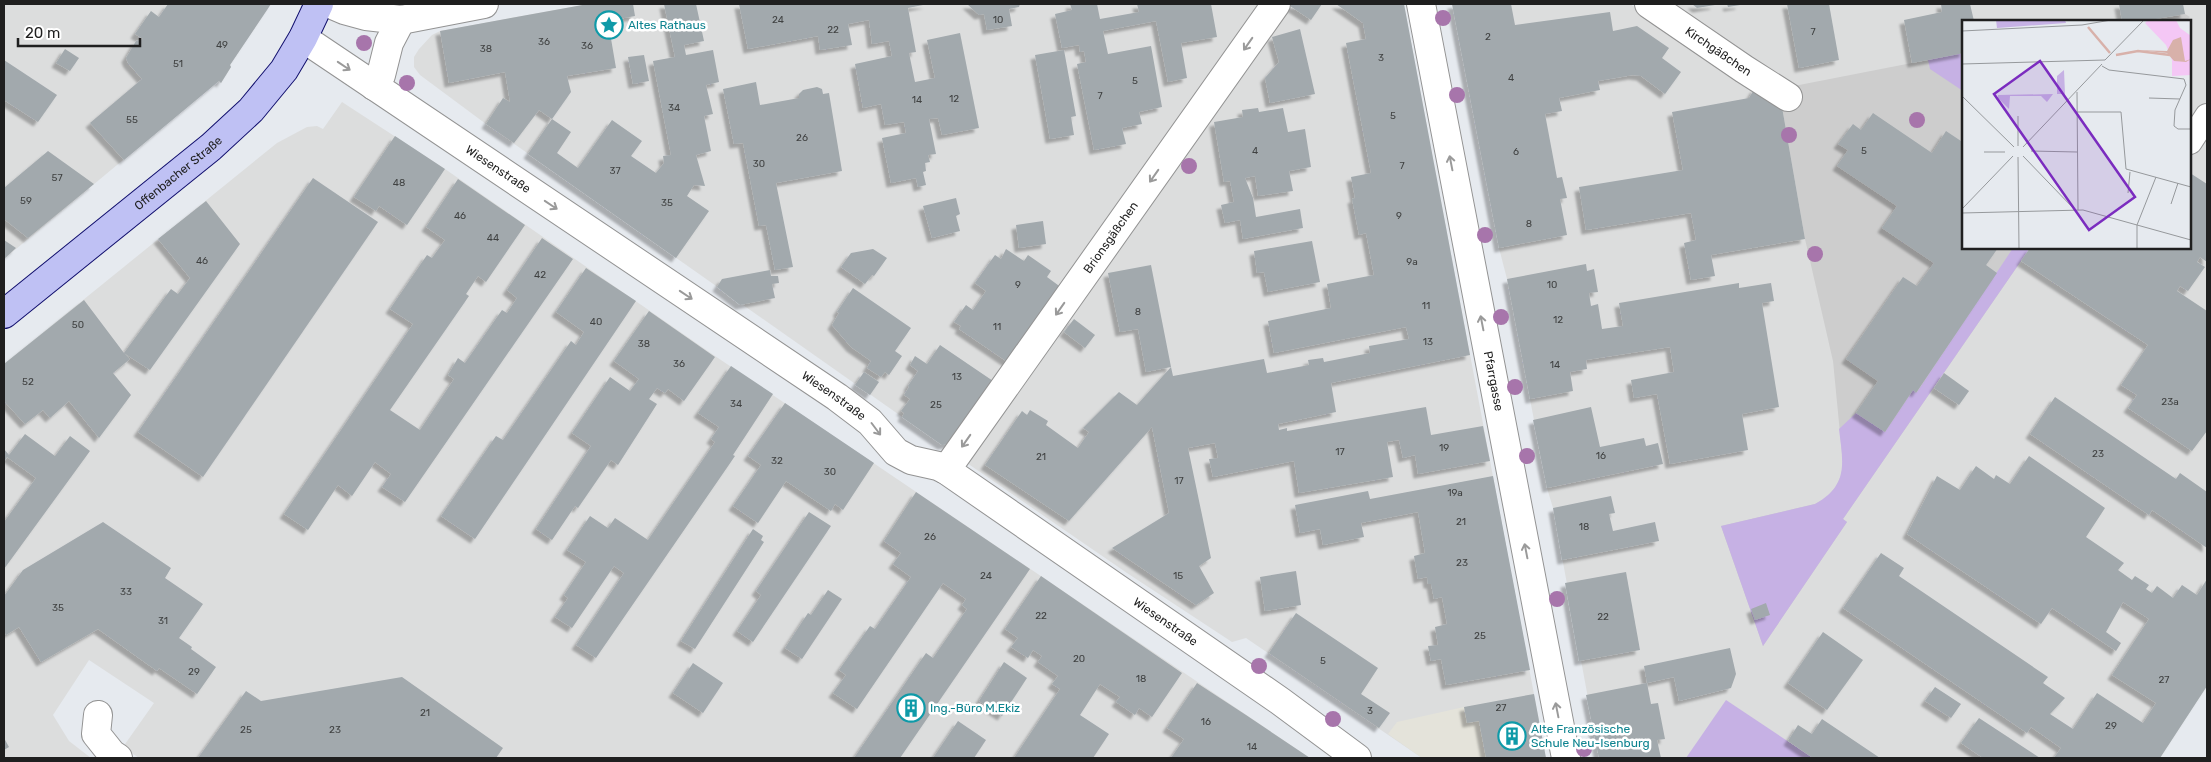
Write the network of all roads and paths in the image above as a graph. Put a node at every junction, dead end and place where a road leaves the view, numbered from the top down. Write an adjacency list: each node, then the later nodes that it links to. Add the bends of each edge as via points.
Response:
1 (319, 4): 8 (street, Offenbacher Straße)
2 (330, 4): 7 (street, via 366,16)
3 (484, 4): 7 (street)
4 (1276, 4): 16 (street, Brionsgäßchen, one-way to 16)
5 (1421, 4): 20 (street, Pfarrgasse, one-way to 5)
6 (1649, 4): 10 (street, Kirchgäßchen, via 1744,70)
7 (401, 20): 9 (street)
8 (303, 38): 9 (street, Wiesenstraße, one-way to 9); 15 (street, Offenbacher Straße, via 263,99 233,128)
9 (374, 86): 16 (street, Wiesenstraße, one-way to 16, via 844,402 870,422 896,452)
10 (1788, 96)
11 (2207, 116): 12 (lane)
12 (2191, 140)
13 (2191, 143): 14 (lane)
14 (2207, 154)
15 (4, 314)
16 (946, 470): 19 (street, Wiesenstraße)
17 (98, 715): 18 (street, via 96,734)
18 (118, 758)
19 (1357, 758)
20 (1566, 758)

